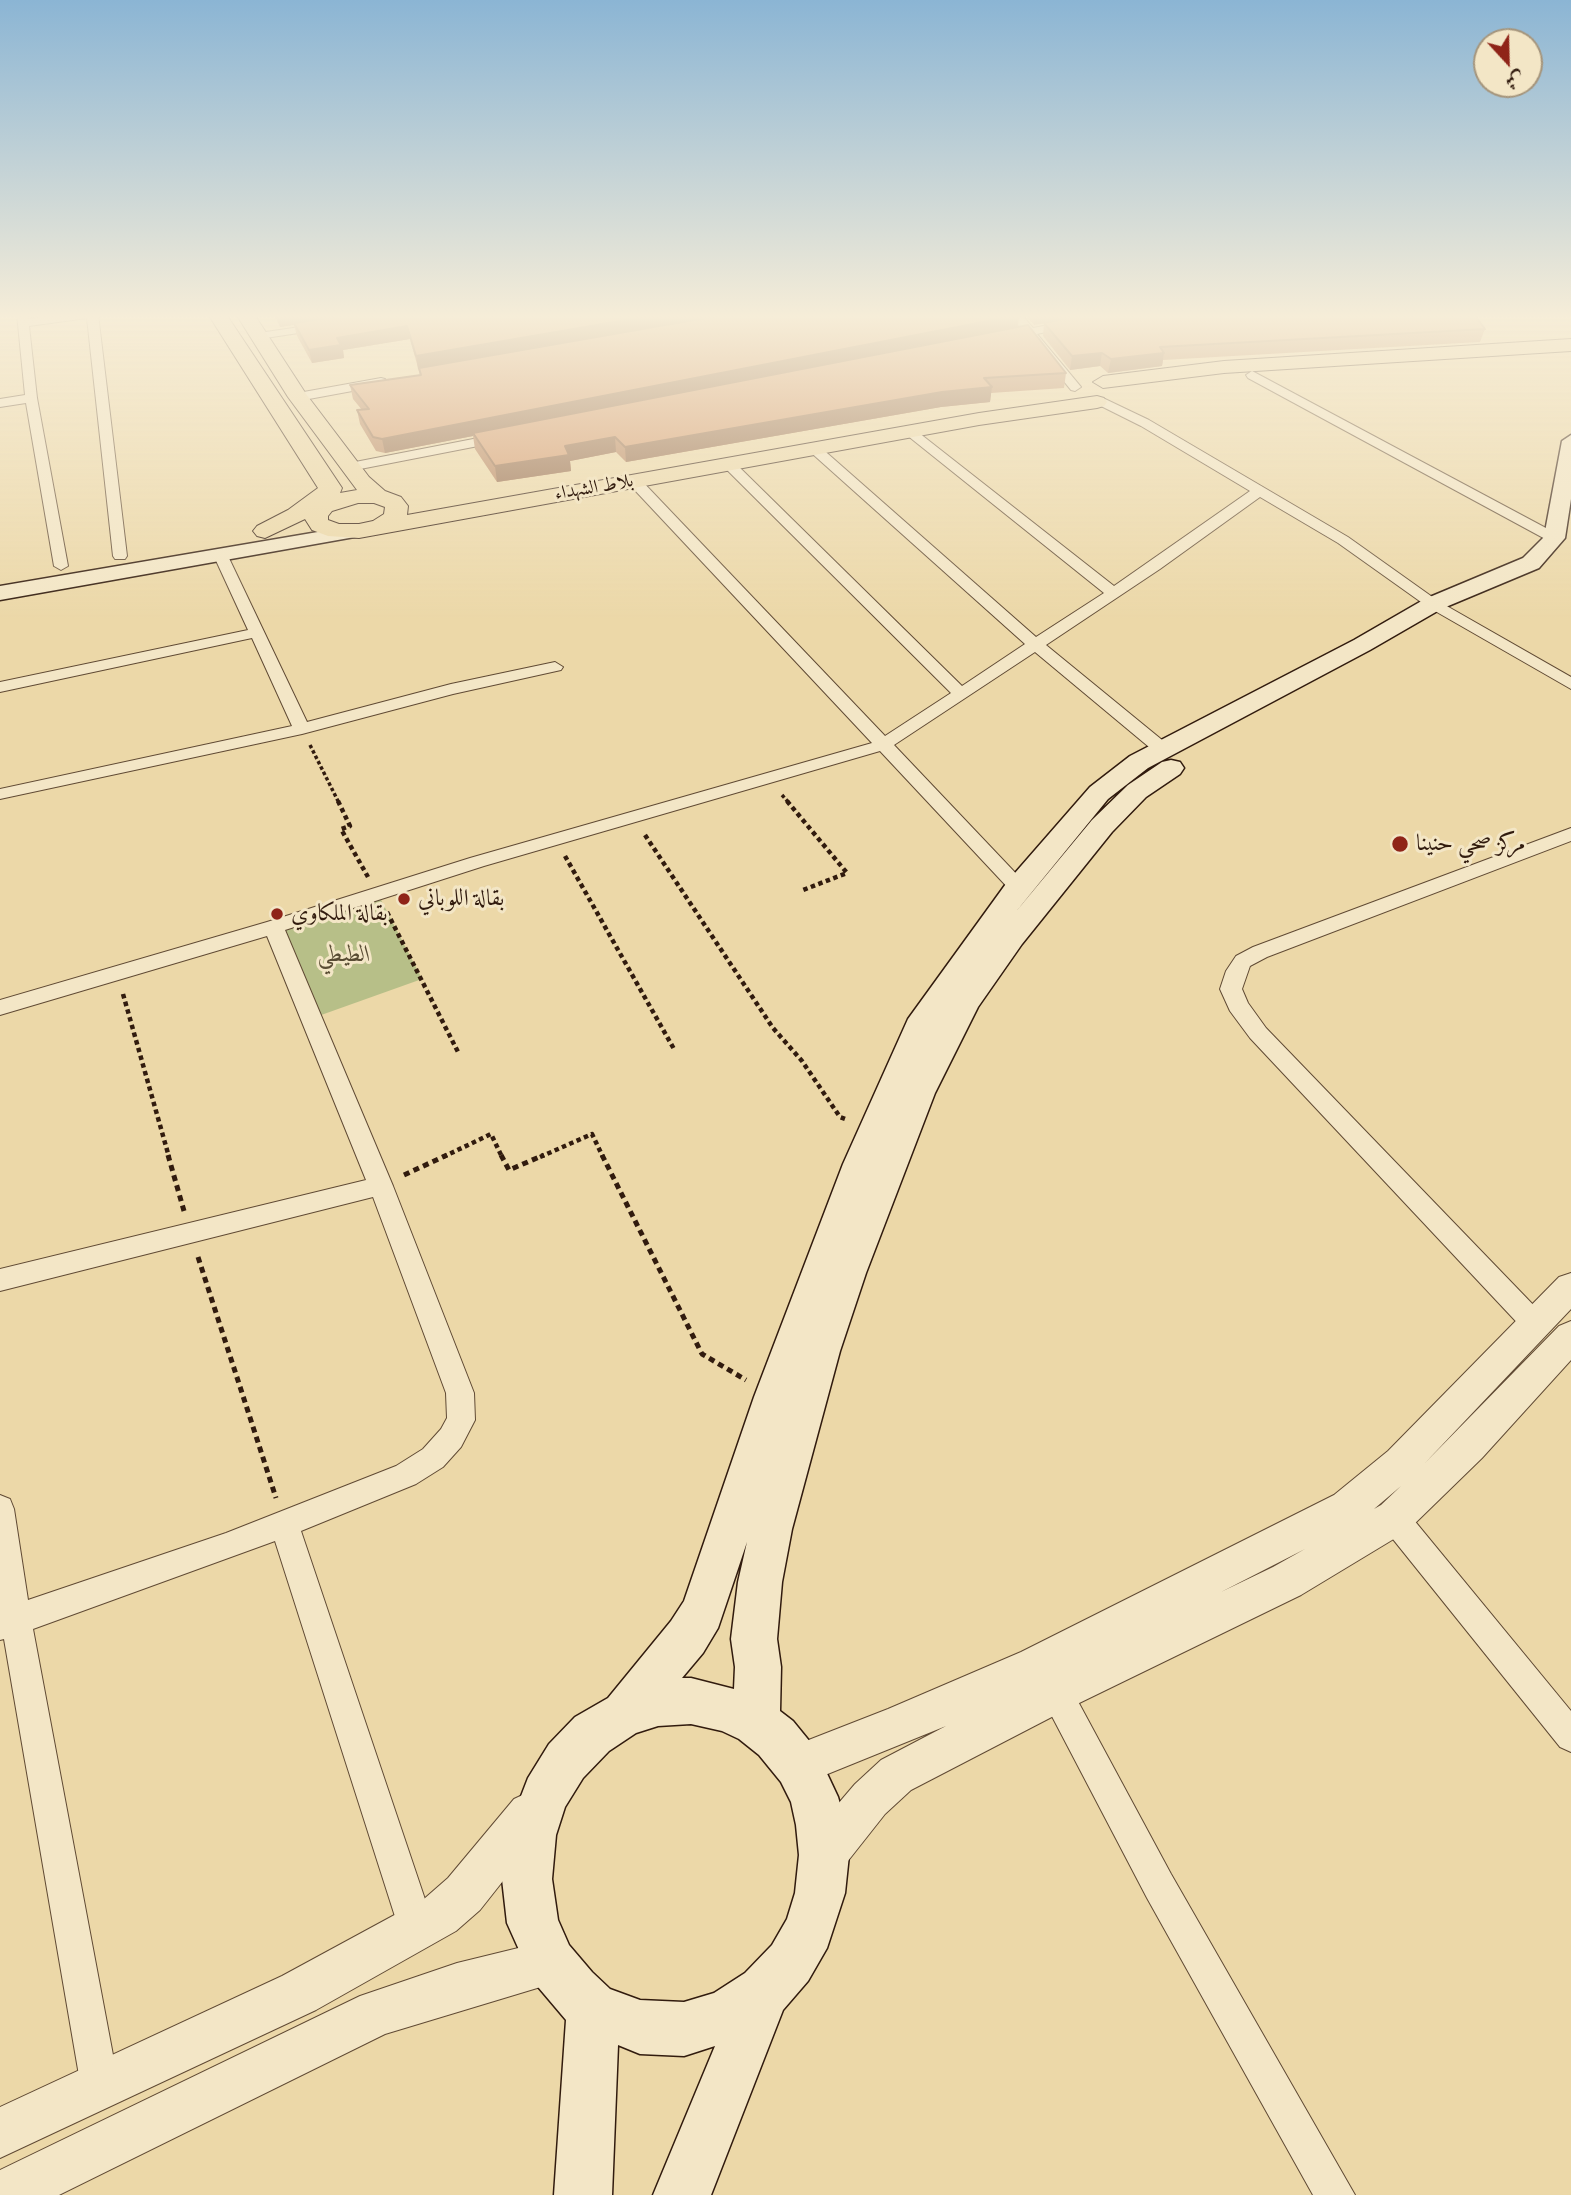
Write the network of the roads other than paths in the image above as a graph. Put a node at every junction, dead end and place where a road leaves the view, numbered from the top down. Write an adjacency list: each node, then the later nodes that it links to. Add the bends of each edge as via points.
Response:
1 (35, 416): 24 (street)
2 (103, 416): 23 (street)
3 (277, 416): 17 (main road)
4 (314, 416): 15 (main road)
5 (941, 416): 18 (main road, بلاط الشهداء)
6 (998, 416): 9 (main road, بلاط الشهداء)
7 (1136, 416): 16 (street)
8 (1332, 416): 21 (street)
9 (909, 432): 12 (main road, بلاط الشهداء); 27 (street)
10 (514, 435): 15 (street)
11 (1571, 441): 21 (main road)
12 (814, 449): 13 (main road, بلاط الشهداء); 30 (street)
13 (729, 465): 14 (main road, بلاط الشهداء); 34 (street)
14 (634, 481): 18 (main road, بلاط الشهداء); 36 (street)
15 (369, 486): 17 (main road, بلاط الشهداء, via 348,497); 18 (main road, بلاط الشهداء); 19 (main road, via 393,502 398,511)
16 (1258, 492): 27 (street); 28 (street, via 1343,540)
17 (326, 500): 19 (main road, via 316,515 320,525 336,531); 20 (main road)
18 (428, 508): 19 (main road, بلاط الشهداء)
19 (370, 529): 22 (main road, بلاط الشهداء)
20 (265, 531): 23 (main road)
21 (1563, 536): 28 (main road, via 1549,569)
22 (220, 554): 26 (main road, بلاط الشهداء); 29 (street)
23 (120, 556): 24 (main road)
24 (61, 566): 25 (main road)
25 (0, 576)
26 (0, 593)
27 (1114, 593): 30 (street)
28 (1445, 610): 32 (street); 37 (main road, via 1362,645); 54 (main road, via 1372,663 1305,693 1180,761 1137,791 1019,926 964,1003 914,1104 821,1351 760,1582 754,1639)
29 (255, 633): 33 (street); 35 (street)
30 (1036, 645): 34 (street); 37 (street)
31 (555, 667): 35 (street)
32 (1571, 684)
33 (0, 687)
34 (961, 694): 36 (street)
35 (302, 729): 38 (street)
36 (883, 745): 40 (street); 41 (street)
37 (1161, 748): 40 (main road, via 1099,793)
38 (0, 794)
39 (1571, 834): 46 (street, via 1260,952 1242,961 1231,989 1258,1032)
40 (1018, 887): 53 (main road, via 924,1019 874,1133 774,1397 702,1612)
41 (274, 926): 42 (street); 43 (street)
42 (0, 1007)
43 (381, 1186): 44 (street); 50 (street, via 460,1393 461,1420 433,1458 407,1475)
44 (0, 1280)
45 (1571, 1287): 46 (street)
46 (1534, 1323): 56 (street, via 1401,1463 1347,1507 1035,1666)
47 (1571, 1336): 49 (street, via 1469,1446)
48 (0, 1509): 51 (street)
49 (1394, 1518): 52 (street, via 1287,1581); 55 (street)
50 (285, 1524): 51 (street); 59 (street)
51 (8, 1622): 63 (street)
52 (1056, 1692): 58 (street, via 896,1775); 68 (street)
53 (624, 1714): 54 (main road, via 657,1703 691,1701 725,1708); 57 (main road, via 592,1734 566,1761)
54 (756, 1722): 56 (main road)
55 (1571, 1736)
56 (798, 1765): 58 (main road, via 814,1797)
57 (545, 1795): 59 (street, via 464,1894); 60 (main road, via 531,1835 527,1879 533,1923)
58 (824, 1855): 61 (main road, via 820,1893 809,1930 790,1963)
59 (417, 1929): 63 (street, via 299,1993)
60 (551, 1963): 62 (main road); 65 (street, via 377,2013)
61 (764, 1992): 62 (main road, via 726,2016 684,2029 640,2027); 67 (main road)
62 (593, 2009): 66 (main road)
63 (100, 2087): 64 (street)
64 (0, 2133)
65 (4, 2195)
66 (583, 2195)
67 (682, 2195)
68 (1335, 2195)

